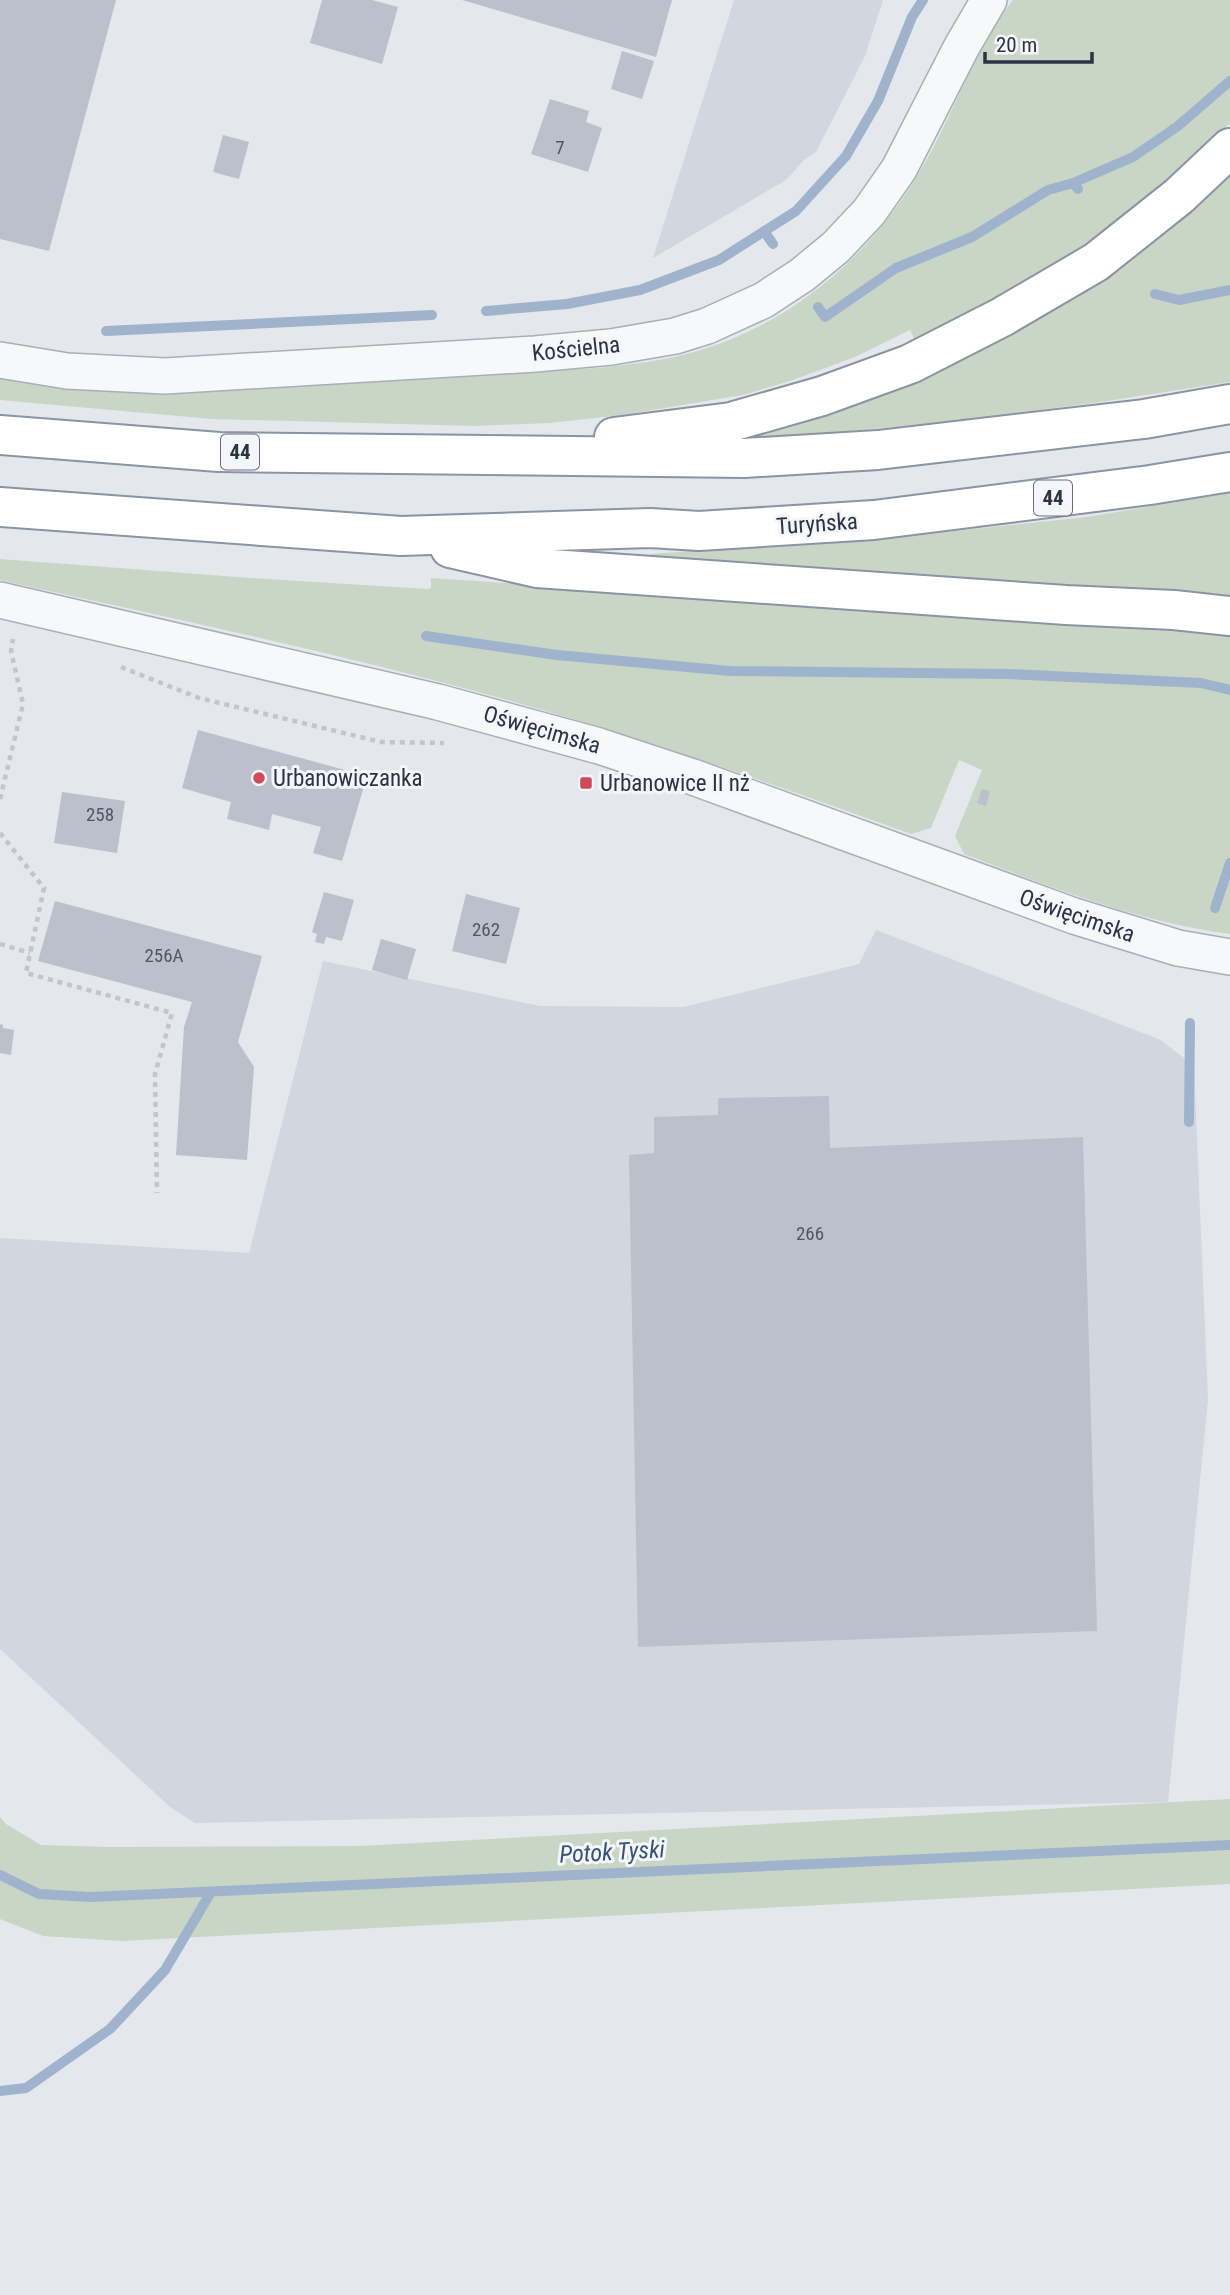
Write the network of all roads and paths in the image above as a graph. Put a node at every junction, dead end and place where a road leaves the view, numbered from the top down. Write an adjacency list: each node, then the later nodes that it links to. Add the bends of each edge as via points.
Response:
1 (989, 0): 3 (street, Kościelna, via 899,169 869,212 802,275 764,300 706,326 652,341 560,352 165,376 67,371)
2 (1230, 148): 6 (highway, via 1179,196 1096,262 910,364 731,422)
3 (0, 360)
4 (1230, 404): 6 (highway, 44, via 1144,419 878,450 744,458)
5 (0, 435): 6 (highway, 44, via 219,452)
6 (480, 455)
7 (1230, 472): 9 (highway, Turyńska / 44, via 874,520 699,531 650,528)
8 (0, 507): 9 (highway, 44)
9 (401, 536): 11 (highway, via 537,568)
10 (0, 600): 19 (street, Oświęcimska, via 412,695 599,746 1099,925 1178,948)
11 (1230, 616)
12 (14, 633): 15 (path, via 11,651 23,704)
13 (112, 664): 14 (path, via 199,698 381,742)
14 (455, 743)
15 (0, 799)
16 (0, 833): 18 (path, via 44,888)
17 (0, 944): 18 (path)
18 (30, 953): 20 (path, via 26,973 172,1013 155,1074)
19 (1230, 957)
20 (157, 1193)

